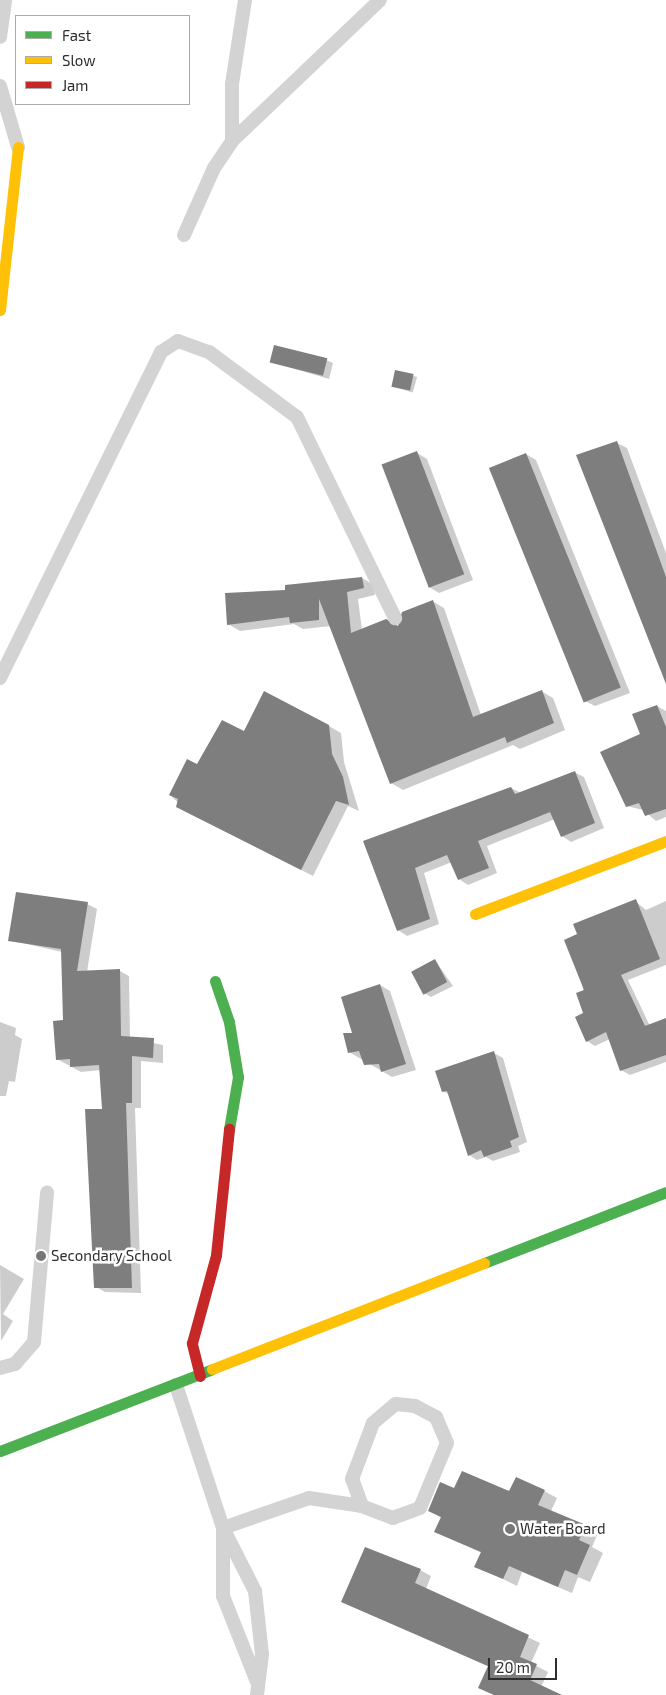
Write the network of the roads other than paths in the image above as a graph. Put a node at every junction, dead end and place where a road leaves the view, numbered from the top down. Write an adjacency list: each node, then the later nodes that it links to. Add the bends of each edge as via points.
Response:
1 (5, 0): 4 (lane)
2 (245, 0): 6 (lane, via 232,84)
3 (380, 0): 6 (lane)
4 (0, 37)
5 (0, 86): 7 (lane)
6 (232, 141): 8 (lane, via 210,176)
7 (18, 147): 9 (street)
8 (184, 235)
9 (0, 310)
10 (395, 618): 11 (lane, via 297,417 209,352 178,341 161,352)
11 (0, 678)
12 (666, 841): 13 (street)
13 (475, 914)
14 (215, 981): 18 (street, via 229,1022 238,1077 224,1156 216,1256 193,1336)
15 (666, 1192): 18 (street)
16 (47, 1193): 17 (lane, via 34,1342 15,1364)
17 (0, 1368)
18 (200, 1376): 19 (street)
19 (176, 1385): 20 (street); 22 (lane)
20 (0, 1452)
21 (362, 1506): 21 (lane, via 352,1479 379,1414 405,1404 436,1417 447,1443 420,1508 393,1518); 22 (lane, via 309,1498)
22 (223, 1528): 23 (lane, via 223,1596); 23 (lane, via 258,1607 262,1654)
23 (258, 1689)

